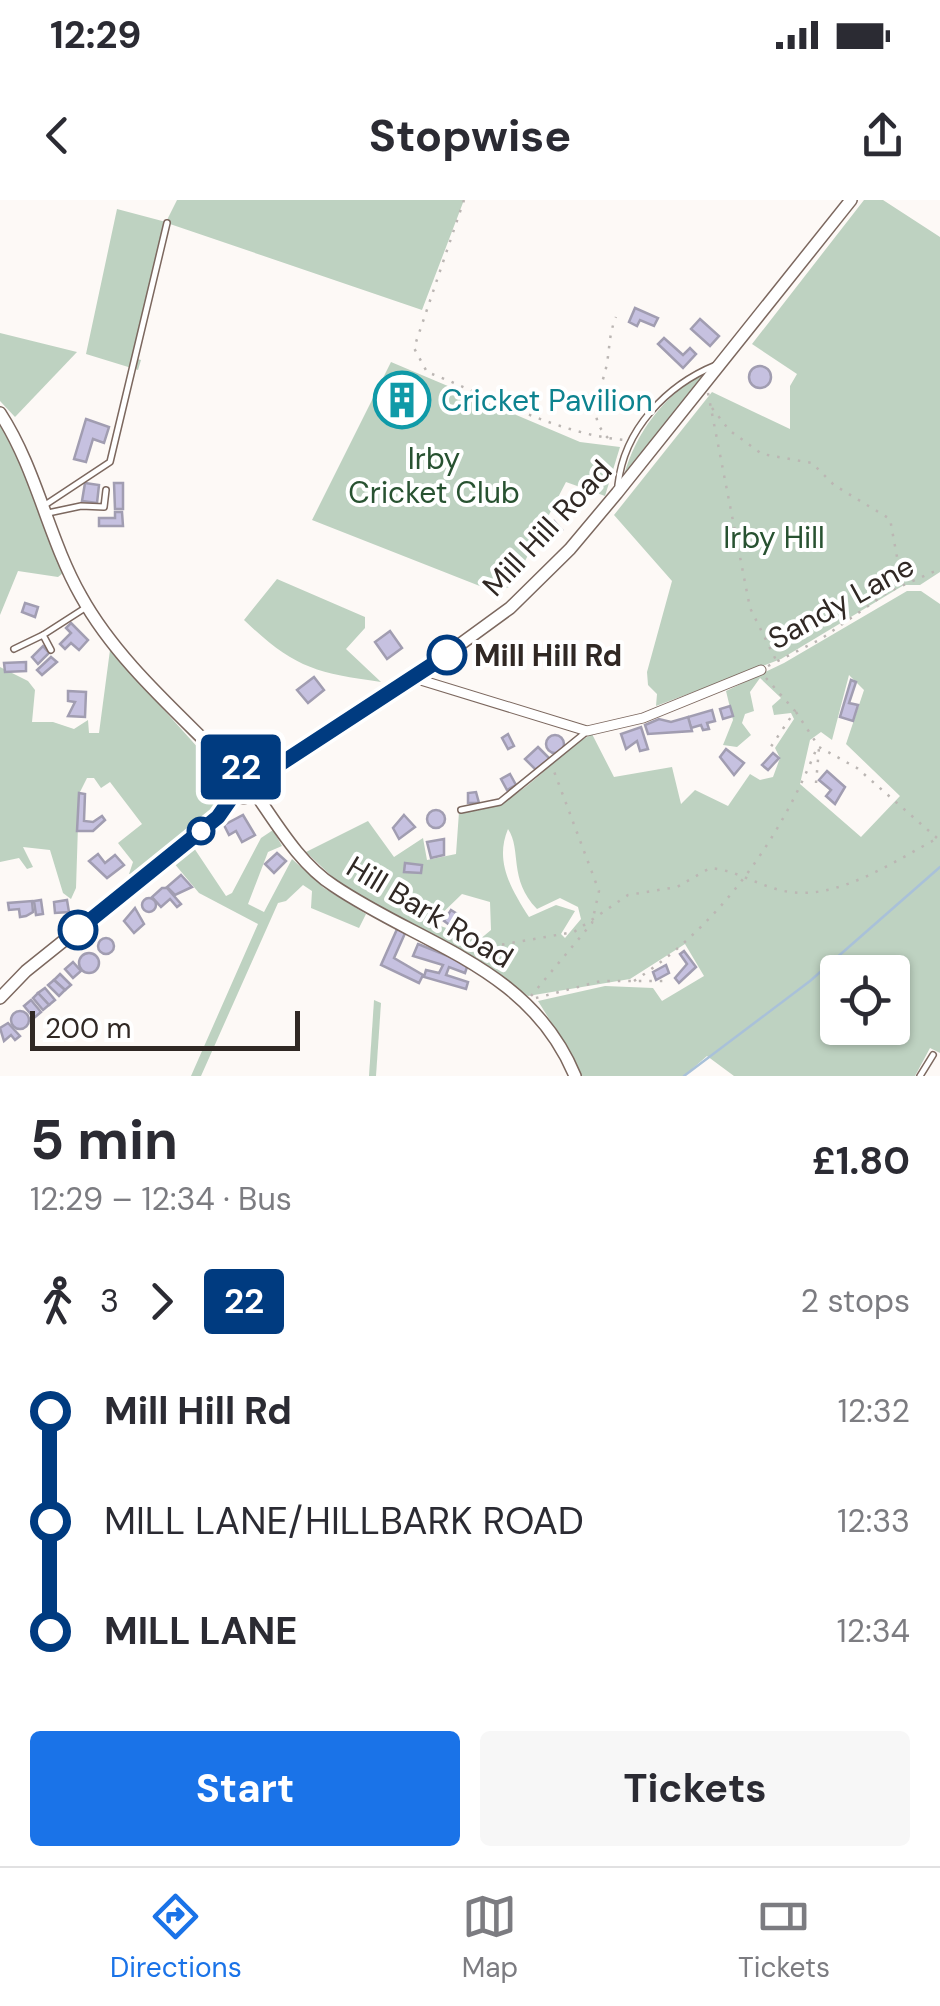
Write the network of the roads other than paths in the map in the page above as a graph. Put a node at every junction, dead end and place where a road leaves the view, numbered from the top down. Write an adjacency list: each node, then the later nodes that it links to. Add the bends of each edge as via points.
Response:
1 (851, 200): 3 (street, Mill Hill Road)
2 (167, 222): 7 (lane, via 110,462)
3 (724, 362): 6 (street, Mill Hill Road); 6 (lane, via 684,378 666,394 632,441)
4 (0, 413): 7 (street, via 21,445)
5 (106, 490): 7 (lane, via 104,507)
6 (617, 493): 13 (street, Mill Hill Road, via 510,608)
7 (46, 509): 8 (street)
8 (88, 606): 9 (lane); 15 (street, via 115,646)
9 (44, 635): 10 (lane); 11 (lane)
10 (14, 649)
11 (51, 650)
12 (761, 670): 14 (street, via 643,718)
13 (414, 678): 14 (street); 16 (street, Mill Hill Road)
14 (588, 731): 19 (lane, via 500,802)
15 (234, 770): 16 (street); 18 (street, via 228,782)
16 (256, 774): 17 (street)
17 (255, 793): 18 (street); 22 (street, Hill Bark Road, via 308,864 334,886 459,952 526,1001 563,1046)
18 (234, 794): 20 (street, via 218,817)
19 (461, 810)
20 (0, 998)
21 (933, 1055): 23 (lane)
22 (575, 1076)
23 (920, 1076)

